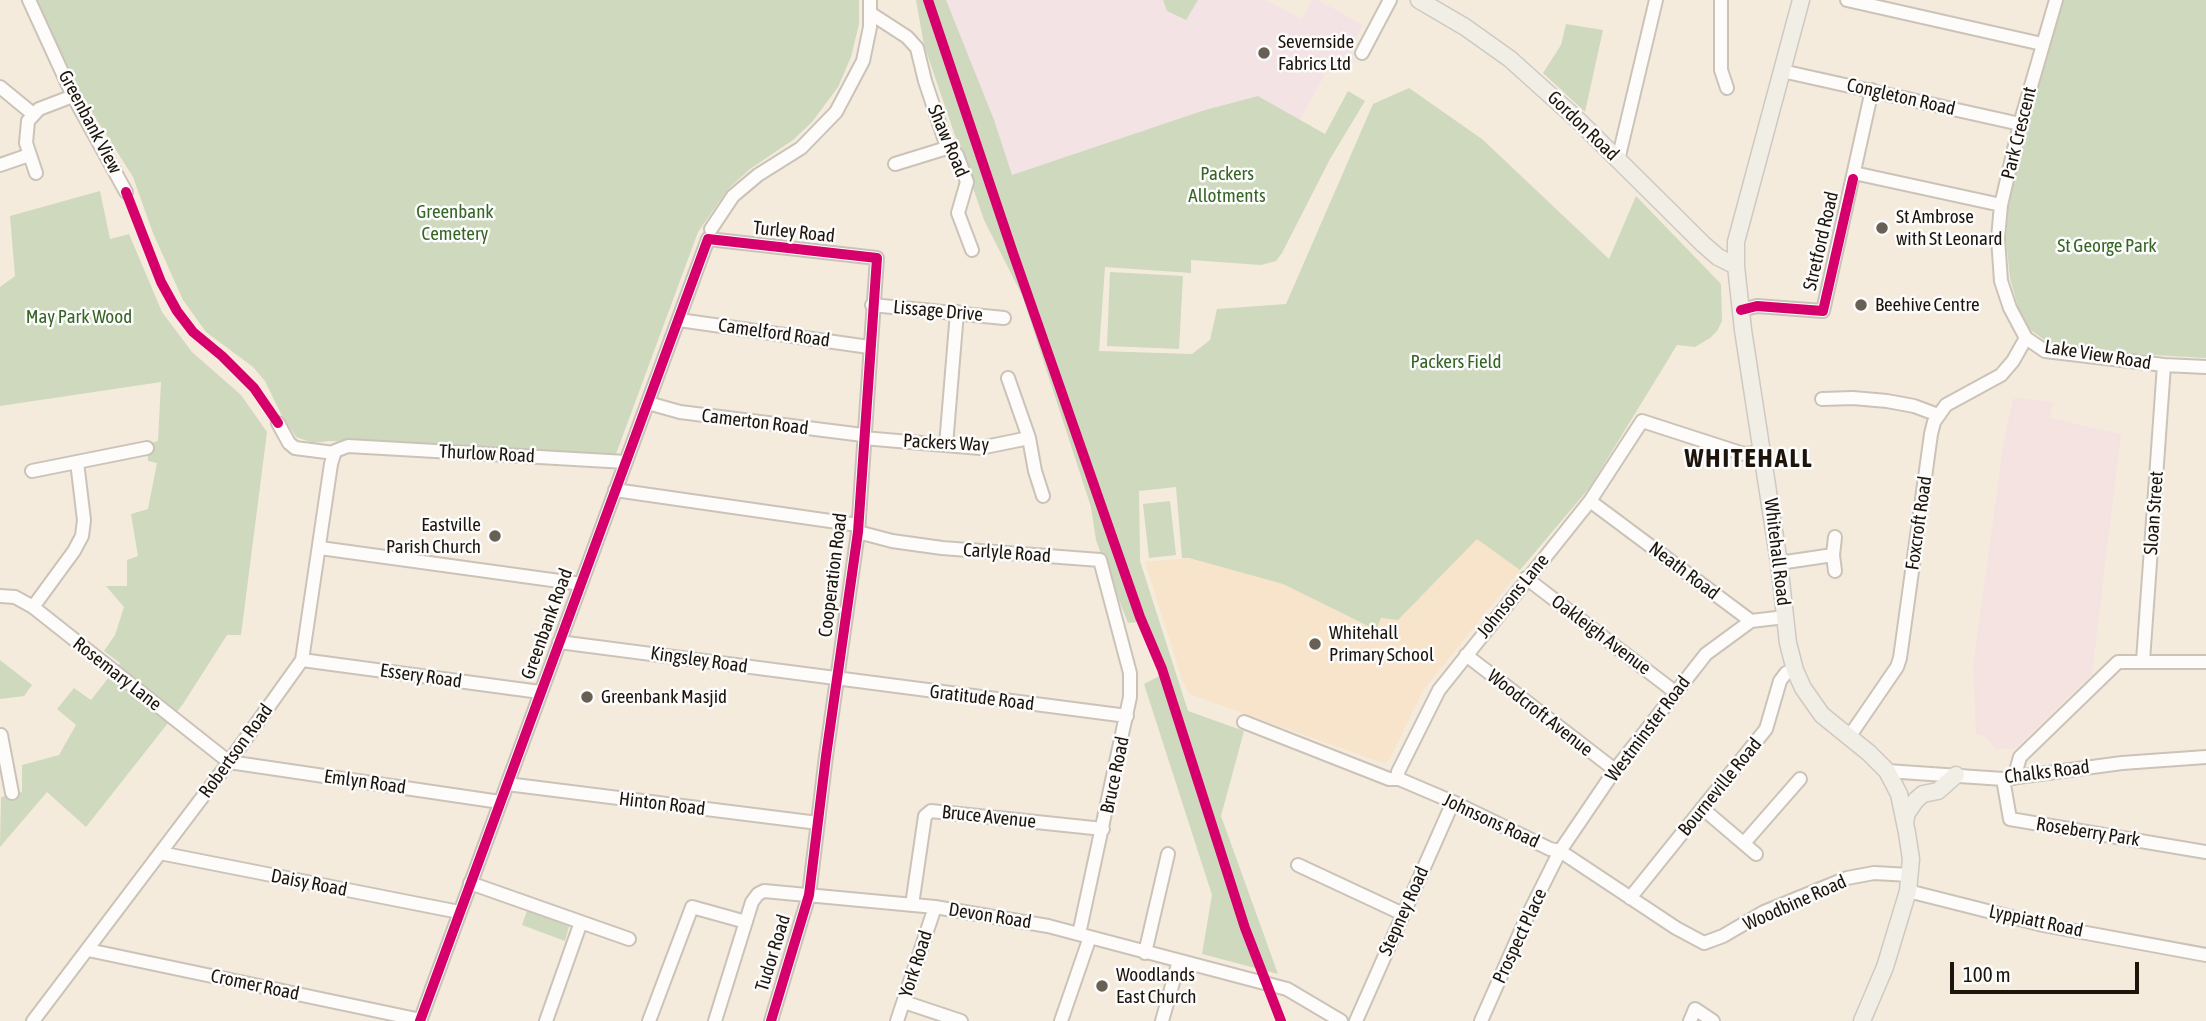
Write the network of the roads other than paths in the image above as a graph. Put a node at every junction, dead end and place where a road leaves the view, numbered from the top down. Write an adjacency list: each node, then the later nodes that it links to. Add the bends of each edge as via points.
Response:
1 (29, 0): 16 (street, Greenbank View)
2 (1390, 0): 11 (street)
3 (1419, 0): 21 (main road, Gordon Road, via 1510,59)
4 (1656, 0): 21 (street)
5 (1721, 0): 14 (street, via 1721,70)
6 (1801, 0): 12 (main road, Whitehall Road)
7 (1847, 0): 10 (street)
8 (2056, 0): 10 (street, Park Crescent)
9 (870, 6): 19 (street, Shaw Road, via 917,48); 28 (street, Greenbank Road, via 863,61 836,112 801,148 758,174 733,196)
10 (2042, 44): 18 (street, Park Crescent)
11 (1362, 53)
12 (1782, 71): 15 (street, Congleton Road); 31 (main road, Whitehall Road, via 1736,242)
13 (0, 87): 17 (street)
14 (1727, 89)
15 (1872, 90): 18 (street, Congleton Road); 25 (street, Stretford Road)
16 (73, 96): 17 (street); 26 (street, Greenbank View)
17 (33, 114): 20 (street, via 25,131)
18 (2020, 124): 27 (street, Park Crescent)
19 (950, 147): 23 (street); 29 (street, Shaw Road, via 967,182 958,213)
20 (29, 155): 22 (street); 24 (street)
21 (1618, 160): 31 (main road, Gordon Road, via 1703,244)
22 (0, 164)
23 (895, 164)
24 (36, 173)
25 (1853, 176): 27 (street); 34 (street, Stretford Road, via 1823,311 1757,306)
26 (126, 192)
27 (2001, 205): 33 (street, Park Crescent, via 2001,281)
28 (710, 234): 30 (street, Turley Road); 37 (street, Greenbank Road)
29 (972, 250)
30 (877, 258): 32 (street, Cooperation Road)
31 (1736, 266): 34 (main road, Whitehall Road)
32 (873, 305): 35 (street, Lissage Drive); 39 (street, Cooperation Road)
33 (2010, 309): 38 (street, Lake View Road)
34 (1741, 310): 51 (main road, Whitehall Road)
35 (957, 312): 36 (street, Lissage Drive); 49 (street)
36 (1004, 318)
37 (679, 320): 39 (street, Camelford Road); 44 (street, Greenbank Road)
38 (2026, 338): 40 (street, Lake View Road, via 2045,351); 45 (street, via 2001,375 1947,405)
39 (869, 347): 47 (street, Cooperation Road)
40 (2164, 365): 41 (street, Lake View Road); 75 (street, Sloan Street)
41 (2206, 367)
42 (1009, 378): 48 (street)
43 (1822, 399): 45 (street, via 1887,401)
44 (648, 403): 47 (street, Camerton Road, via 680,412); 53 (street, Greenbank Road)
45 (1938, 415): 84 (street, Foxcroft Road, via 1931,434 1900,658)
46 (278, 423): 52 (street, via 293,447)
47 (863, 436): 49 (street, Packers Way); 59 (street, Cooperation Road)
48 (1029, 438): 49 (street, Packers Way, via 989,448); 57 (street)
49 (946, 445)
50 (148, 448): 54 (street)
51 (1763, 452): 58 (street, Johnsons Lane, via 1744,454 1642,421); 63 (main road, Whitehall Road)
52 (334, 453): 53 (street, Thurlow Road, via 348,446); 61 (street, Robertson Road)
53 (626, 461): 56 (street, Greenbank Road)
54 (77, 462): 55 (street); 68 (street, via 82,536)
55 (32, 471)
56 (615, 490): 59 (street, Carlyle Road); 66 (street, Greenbank Road)
57 (1043, 496)
58 (1590, 501): 65 (street, Johnsons Lane); 71 (street, Neath Road)
59 (858, 528): 69 (street, Carlyle Road, via 892,541 942,548 1100,560); 78 (street, Cooperation Road)
60 (1835, 537): 62 (street)
61 (320, 548): 66 (street); 74 (street, Robertson Road)
62 (1833, 555): 63 (street); 64 (street)
63 (1779, 563): 70 (main road, Whitehall Road)
64 (1835, 571)
65 (1526, 578): 73 (street, Johnsons Lane); 80 (street, Oakleigh Avenue)
66 (581, 584): 72 (street, Greenbank Road)
67 (0, 596): 68 (street, Rosemary Lane, via 15,597)
68 (33, 607): 86 (street, Rosemary Lane)
69 (1117, 615): 81 (street, Bruce Road, via 1130,673)
70 (1785, 617): 71 (street); 77 (main road, Whitehall Road)
71 (1751, 621): 80 (street, Westminster Road, via 1706,653)
72 (559, 642): 78 (street, Kingsley Road); 79 (street, Greenbank Road)
73 (1466, 655): 88 (street, Woodcroft Avenue); 92 (street, Johnsons Lane, via 1436,694 1398,772)
74 (302, 660): 79 (street, Essery Road); 86 (street, Robertson Road)
75 (2143, 661): 76 (street); 91 (street, via 2118,662 2021,757)
76 (2206, 662)
77 (1795, 670): 84 (main road, Whitehall Road, via 1822,715); 98 (street, Bourneville Road, via 1780,681 1766,729)
78 (838, 679): 81 (street, Gratitude Road); 100 (street, Cooperation Road)
79 (540, 692): 94 (street, Greenbank Road)
80 (1675, 692): 88 (street, Westminster Road)
81 (1127, 716): 101 (street, Bruce Road)
82 (1244, 722): 92 (street, Johnsons Road)
83 (1, 735): 87 (street)
84 (1849, 737): 89 (main road, Whitehall Road)
85 (2206, 757): 91 (street, Chalks Road)
86 (229, 762): 96 (street, Emlyn Road); 105 (street, Robertson Road)
87 (3, 766): 95 (street)
88 (1615, 770): 103 (street, Westminster Road)
89 (1888, 771): 90 (street, Chalks Road); 99 (main road, Whitehall Road)
90 (1956, 775): 91 (street, Chalks Road); 99 (main road, via 1938,791 1916,800)
91 (2008, 778): 104 (street, Roseberry Park, via 2010,819)
92 (1399, 779): 97 (street, Johnsons Road)
93 (1800, 779): 102 (street)
94 (507, 784): 96 (street, Greenbank Road); 100 (street, Hinton Road)
95 (12, 793)
96 (500, 802): 109 (street, Greenbank Road)
97 (1453, 802): 103 (street, Johnsons Road); 116 (street, Stepney Road)
98 (1702, 808): 102 (street); 112 (street, Bourneville Road)
99 (1905, 822): 110 (main road, Whitehall Road, via 1911,859)
100 (818, 823): 111 (street, Cooperation Road)
101 (1103, 830): 113 (street, Bruce Avenue, via 931,811 925,816); 119 (street, Bruce Road)
102 (1744, 843): 106 (street)
103 (1560, 851): 112 (street, Johnsons Road); 140 (street, Prospect Place)
104 (2206, 852)
105 (160, 853): 115 (street, Daisy Road); 122 (street, Robertson Road)
106 (1756, 853)
107 (1168, 854): 123 (street, via 1160,869)
108 (1298, 865): 116 (street)
109 (470, 883): 115 (street, Greenbank Road); 117 (street)
110 (1909, 883): 120 (street, Woodbine Road, via 1874,873 1847,878 1764,912); 124 (street, Lyppiatt Road, via 2043,925); 142 (main road, Whitehall Road, via 1885,967)
111 (809, 895): 113 (street, Devon Road); 118 (street, Devon Road, via 761,892 754,898); 133 (street, Tudor Road)
112 (1630, 898): 120 (street, Johnsons Road, via 1702,942)
113 (912, 905): 114 (street, Devon Road)
114 (935, 907): 119 (street, Devon Road, via 1006,917); 126 (street, York Road)
115 (459, 912): 128 (street, Greenbank Road)
116 (1403, 914): 139 (street, Stepney Road)
117 (581, 922): 121 (street); 130 (street)
118 (746, 922): 131 (street, via 692,907); 132 (street, Devon Road)
119 (1084, 936): 123 (street, Devon Road); 136 (street, Bruce Road)
120 (1723, 936)
121 (629, 939)
122 (88, 950): 128 (street, Cromer Road); 129 (street, Robertson Road)
123 (1145, 953): 125 (street, Devon Road)
124 (2206, 955)
125 (1179, 961): 137 (street); 138 (street, Devon Road, via 1287,989)
126 (904, 1002): 134 (street, York Road); 135 (street)
127 (1693, 1015): 141 (street)
128 (421, 1020)
129 (33, 1021)
130 (546, 1021)
131 (649, 1021)
132 (715, 1021)
133 (771, 1021)
134 (897, 1021)
135 (961, 1021)
136 (1061, 1021)
137 (1162, 1021)
138 (1341, 1021)
139 (1356, 1021)
140 (1481, 1021)
141 (1713, 1021)
142 (1862, 1021)

